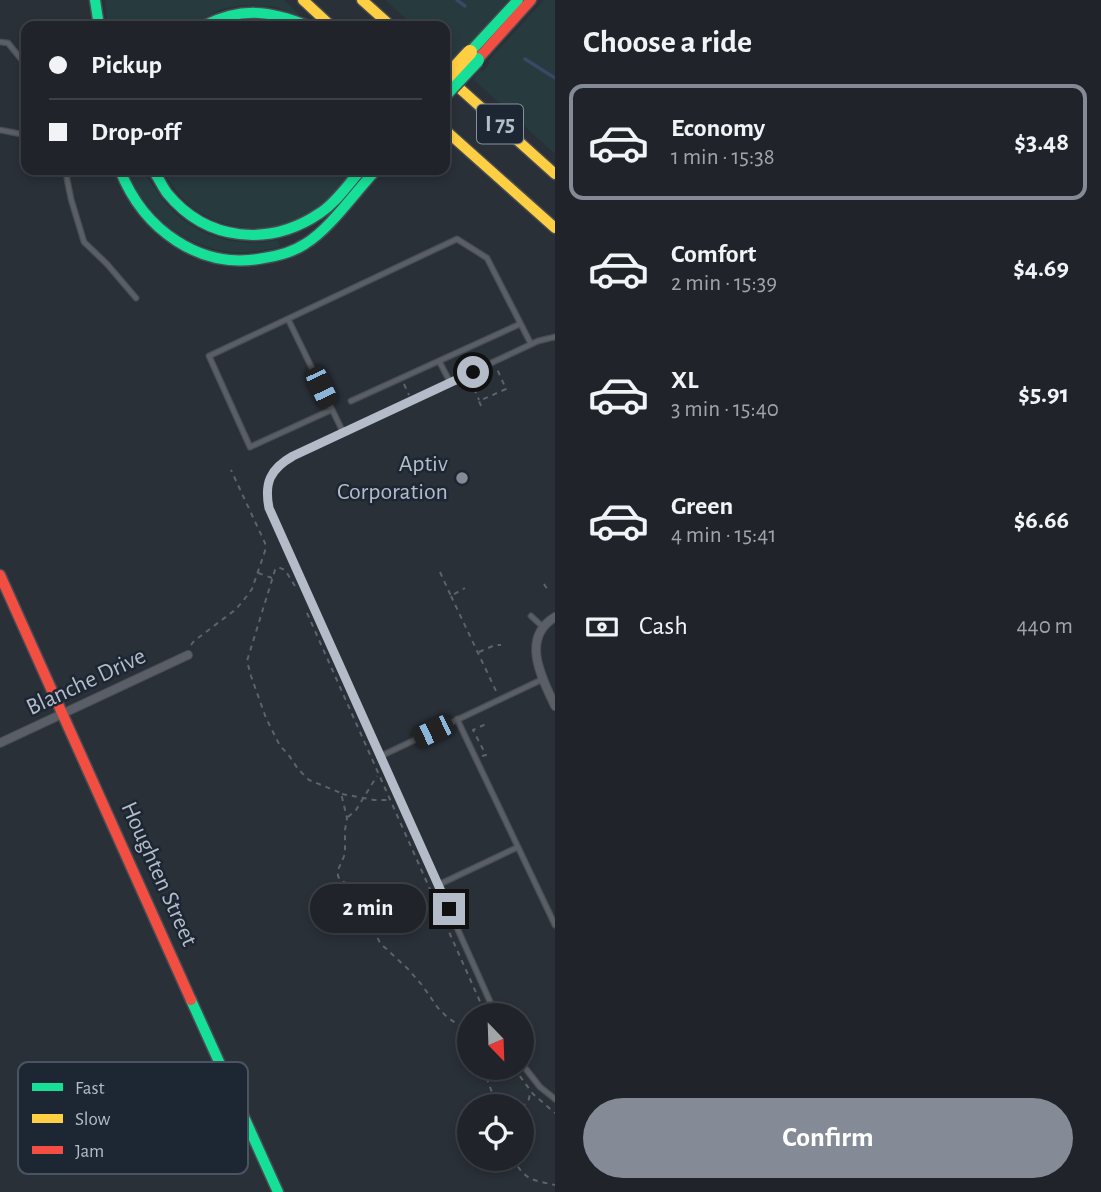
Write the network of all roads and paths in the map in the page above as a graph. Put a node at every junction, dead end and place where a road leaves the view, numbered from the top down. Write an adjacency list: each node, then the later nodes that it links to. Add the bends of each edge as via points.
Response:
1 (95, 0): 6 (main road)
2 (303, 0): 9 (main road)
3 (362, 0): 10 (main road)
4 (518, 0): 12 (main road)
5 (531, 0): 12 (main road)
6 (98, 21)
7 (214, 21): 8 (main road, via 247,12)
8 (298, 21)
9 (326, 21)
10 (385, 21)
11 (0, 42): 13 (lane, via 8,43)
12 (474, 56): 14 (main road, bridge); 16 (main road, bridge)
13 (21, 59)
14 (450, 75)
15 (450, 80): 20 (main road, I 75)
16 (450, 87)
17 (0, 130): 18 (lane)
18 (21, 134)
19 (450, 134): 26 (main road, I 75)
20 (555, 174)
21 (67, 175): 27 (lane, via 84,242)
22 (122, 175): 25 (main road, via 150,220 166,232 212,258 243,261 273,257 303,245)
23 (155, 175): 24 (main road, via 174,202 190,215 227,233 247,236 295,228 321,212)
24 (356, 175)
25 (371, 175)
26 (555, 228)
27 (136, 298)
28 (288, 319): 29 (lane, via 457,239 487,258); 39 (lane); 39 (lane, via 209,356 250,447)
29 (520, 324): 31 (lane); 32 (lane)
30 (555, 337): 31 (lane)
31 (531, 344): 35 (lane)
32 (439, 361): 35 (lane); 36 (lane)
33 (497, 368): 37 (path, via 506,389)
34 (476, 378): 37 (path, via 473,386)
35 (450, 382): 40 (lane)
36 (352, 401)
37 (479, 401): 38 (path)
38 (481, 406)
39 (331, 410): 40 (lane)
40 (343, 432): 66 (lane, via 276,467 267,497)
41 (231, 470): 42 (path, via 265,543)
42 (257, 572): 45 (path); 57 (path, via 243,601 194,641)
43 (440, 572): 50 (path)
44 (0, 575): 61 (main road, Houghten Street)
45 (273, 578): 49 (path, via 278,568 285,570); 69 (path, via 247,661 251,676 266,718 298,769 309,780)
46 (544, 584): 48 (path)
47 (465, 587): 50 (path)
48 (549, 592)
49 (298, 593)
50 (451, 596): 56 (path)
51 (307, 613): 68 (path)
52 (531, 616): 54 (lane)
53 (555, 617): 54 (street)
54 (543, 627): 58 (street, via 536,651)
55 (500, 645): 56 (path)
56 (477, 653): 59 (path)
57 (188, 655): 61 (street, Blanche Drive)
58 (542, 679): 60 (street); 62 (lane)
59 (497, 693)
60 (555, 706)
61 (62, 714): 65 (street, Blanche Drive); 80 (main road, Houghten Street)
62 (457, 719): 66 (lane); 74 (lane)
63 (486, 724): 64 (path)
64 (476, 728)
65 (0, 743)
66 (381, 756): 71 (lane)
67 (382, 771): 68 (path)
68 (378, 774): 70 (path); 72 (path)
69 (341, 793): 70 (path); 73 (path)
70 (364, 798): 72 (path); 73 (path)
71 (400, 799): 72 (path); 75 (lane)
72 (389, 800): 77 (path)
73 (347, 818): 79 (path, via 340,880 367,901 380,943)
74 (517, 847): 75 (lane); 76 (lane)
75 (438, 886): 78 (lane)
76 (555, 925)
77 (481, 1003)
78 (491, 1003)
79 (457, 1024)
80 (219, 1062)
81 (534, 1079): 84 (lane)
82 (531, 1091): 83 (path)
83 (530, 1094)
84 (555, 1100)
85 (248, 1126): 88 (main road, Houghten Street)
86 (521, 1171): 87 (path)
87 (555, 1185)
88 (278, 1192)

